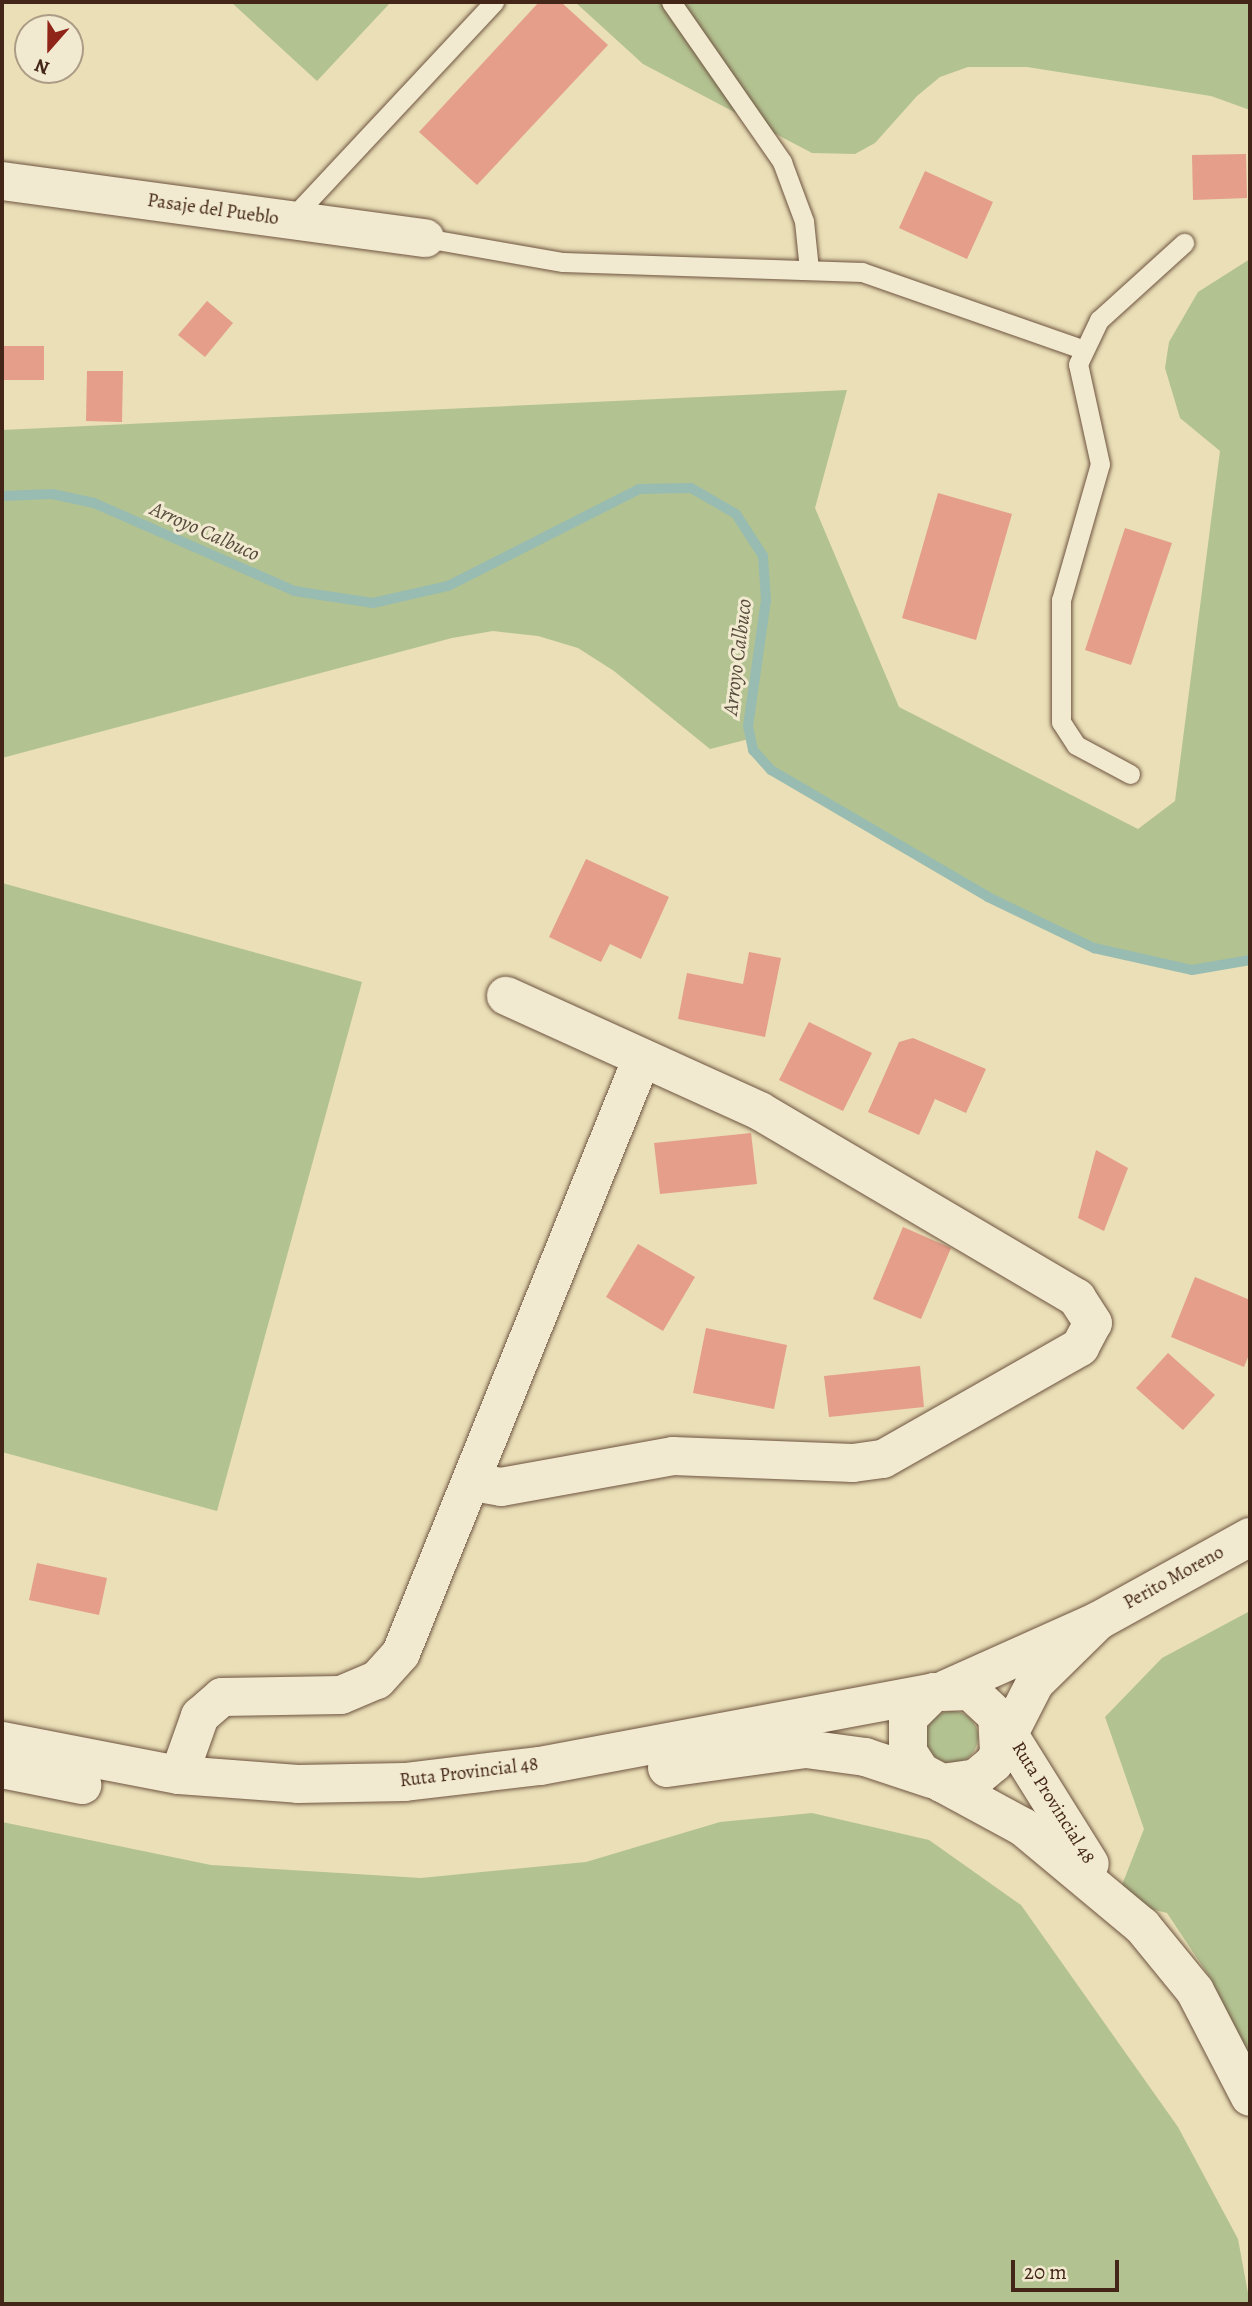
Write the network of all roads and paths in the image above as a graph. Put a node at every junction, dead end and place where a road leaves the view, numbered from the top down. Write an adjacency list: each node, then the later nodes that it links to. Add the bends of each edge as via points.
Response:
1 (494, 2): 4 (lane)
2 (671, 2): 7 (lane, via 782,162 804,221)
3 (2, 181): 4 (main road, Pasaje del Pueblo)
4 (290, 220): 5 (main road, Pasaje del Pueblo)
5 (425, 238): 7 (lane, via 563,262)
6 (1184, 243): 8 (lane, via 1104,314)
7 (809, 269): 8 (lane, via 888,278)
8 (1082, 349): 9 (lane, via 1079,380 1100,464 1061,600 1061,722 1076,745)
9 (1130, 774)
10 (506, 996): 11 (main road)
11 (642, 1058): 12 (main road); 12 (main road, via 760,1111 1077,1298 1091,1314 1091,1332 1080,1346 883,1459 853,1464 673,1456)
12 (467, 1496): 20 (main road, via 391,1668 377,1680 341,1695 222,1697 200,1716)
13 (1250, 1537): 14 (main road, Perito Moreno)
14 (1098, 1621): 15 (main road, Perito Moreno); 16 (main road, Perito Moreno, via 1035,1683)
15 (940, 1690): 16 (main road, Ruta Provincial 48, via 970,1691); 19 (main road, Ruta Provincial 48, via 915,1707 905,1741 913,1763); 20 (main road, Ruta Provincial 48, via 476,1776)
16 (999, 1730): 19 (main road, Ruta Provincial 48, via 976,1778); 21 (main road, Ruta Provincial 48)
17 (2, 1741): 20 (main road, Ruta Provincial 48)
18 (2, 1769): 20 (main road, Ruta Provincial 48)
19 (936, 1781): 20 (main road, Ruta Provincial 48, via 865,1757 806,1749 441,1802 298,1808); 21 (main road, Ruta Provincial 48, via 1017,1823)
20 (177, 1787)
21 (1116, 1900): 22 (main road, Ruta Provincial 48, via 1170,1955 1195,1991)
22 (1250, 2096)

